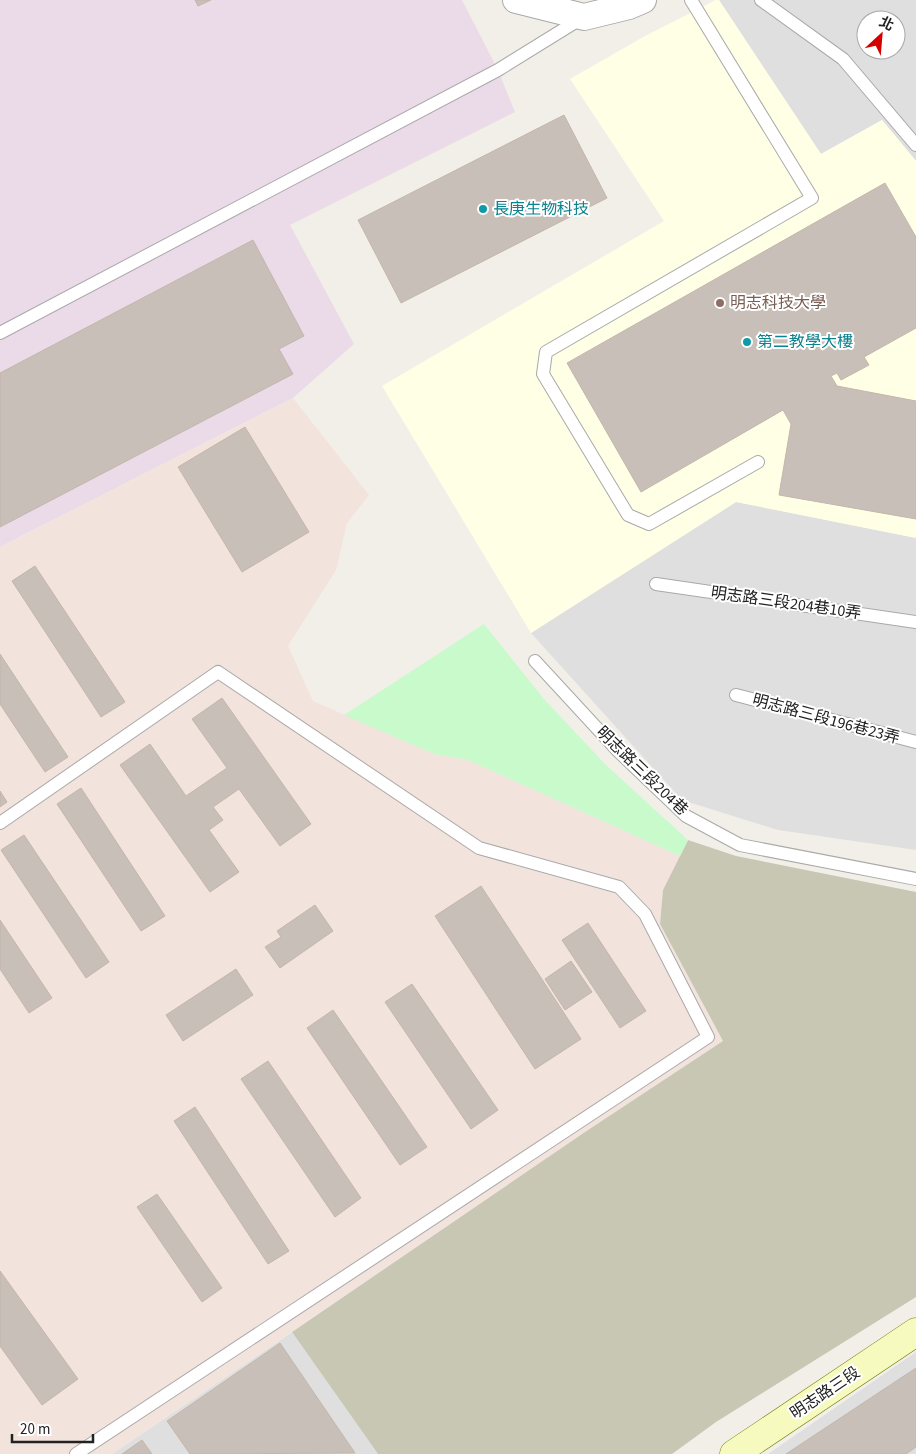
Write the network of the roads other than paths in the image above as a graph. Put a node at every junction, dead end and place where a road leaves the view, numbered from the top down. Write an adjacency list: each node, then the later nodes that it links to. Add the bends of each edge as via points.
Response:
1 (516, 0): 5 (street)
2 (643, 0): 5 (street)
3 (691, 0): 8 (lane, via 812,198 546,352 543,374 628,515 650,524)
4 (761, 0): 6 (lane, via 843,59)
5 (584, 17): 7 (lane, via 498,70)
6 (916, 144)
7 (0, 333)
8 (758, 462)
9 (656, 584): 10 (lane, 明志路三段204巷10弄)
10 (916, 622)
11 (535, 661): 15 (lane, 明志路三段204巷, via 618,751 686,816 740,845)
12 (736, 695): 13 (lane, 明志路三段196巷23弄)
13 (916, 742)
14 (0, 824): 17 (lane, via 218,672 480,848 619,887 645,914 708,1037)
15 (916, 879)
16 (916, 1332): 18 (main road, 明志路三段)
17 (76, 1454)
18 (734, 1454)

